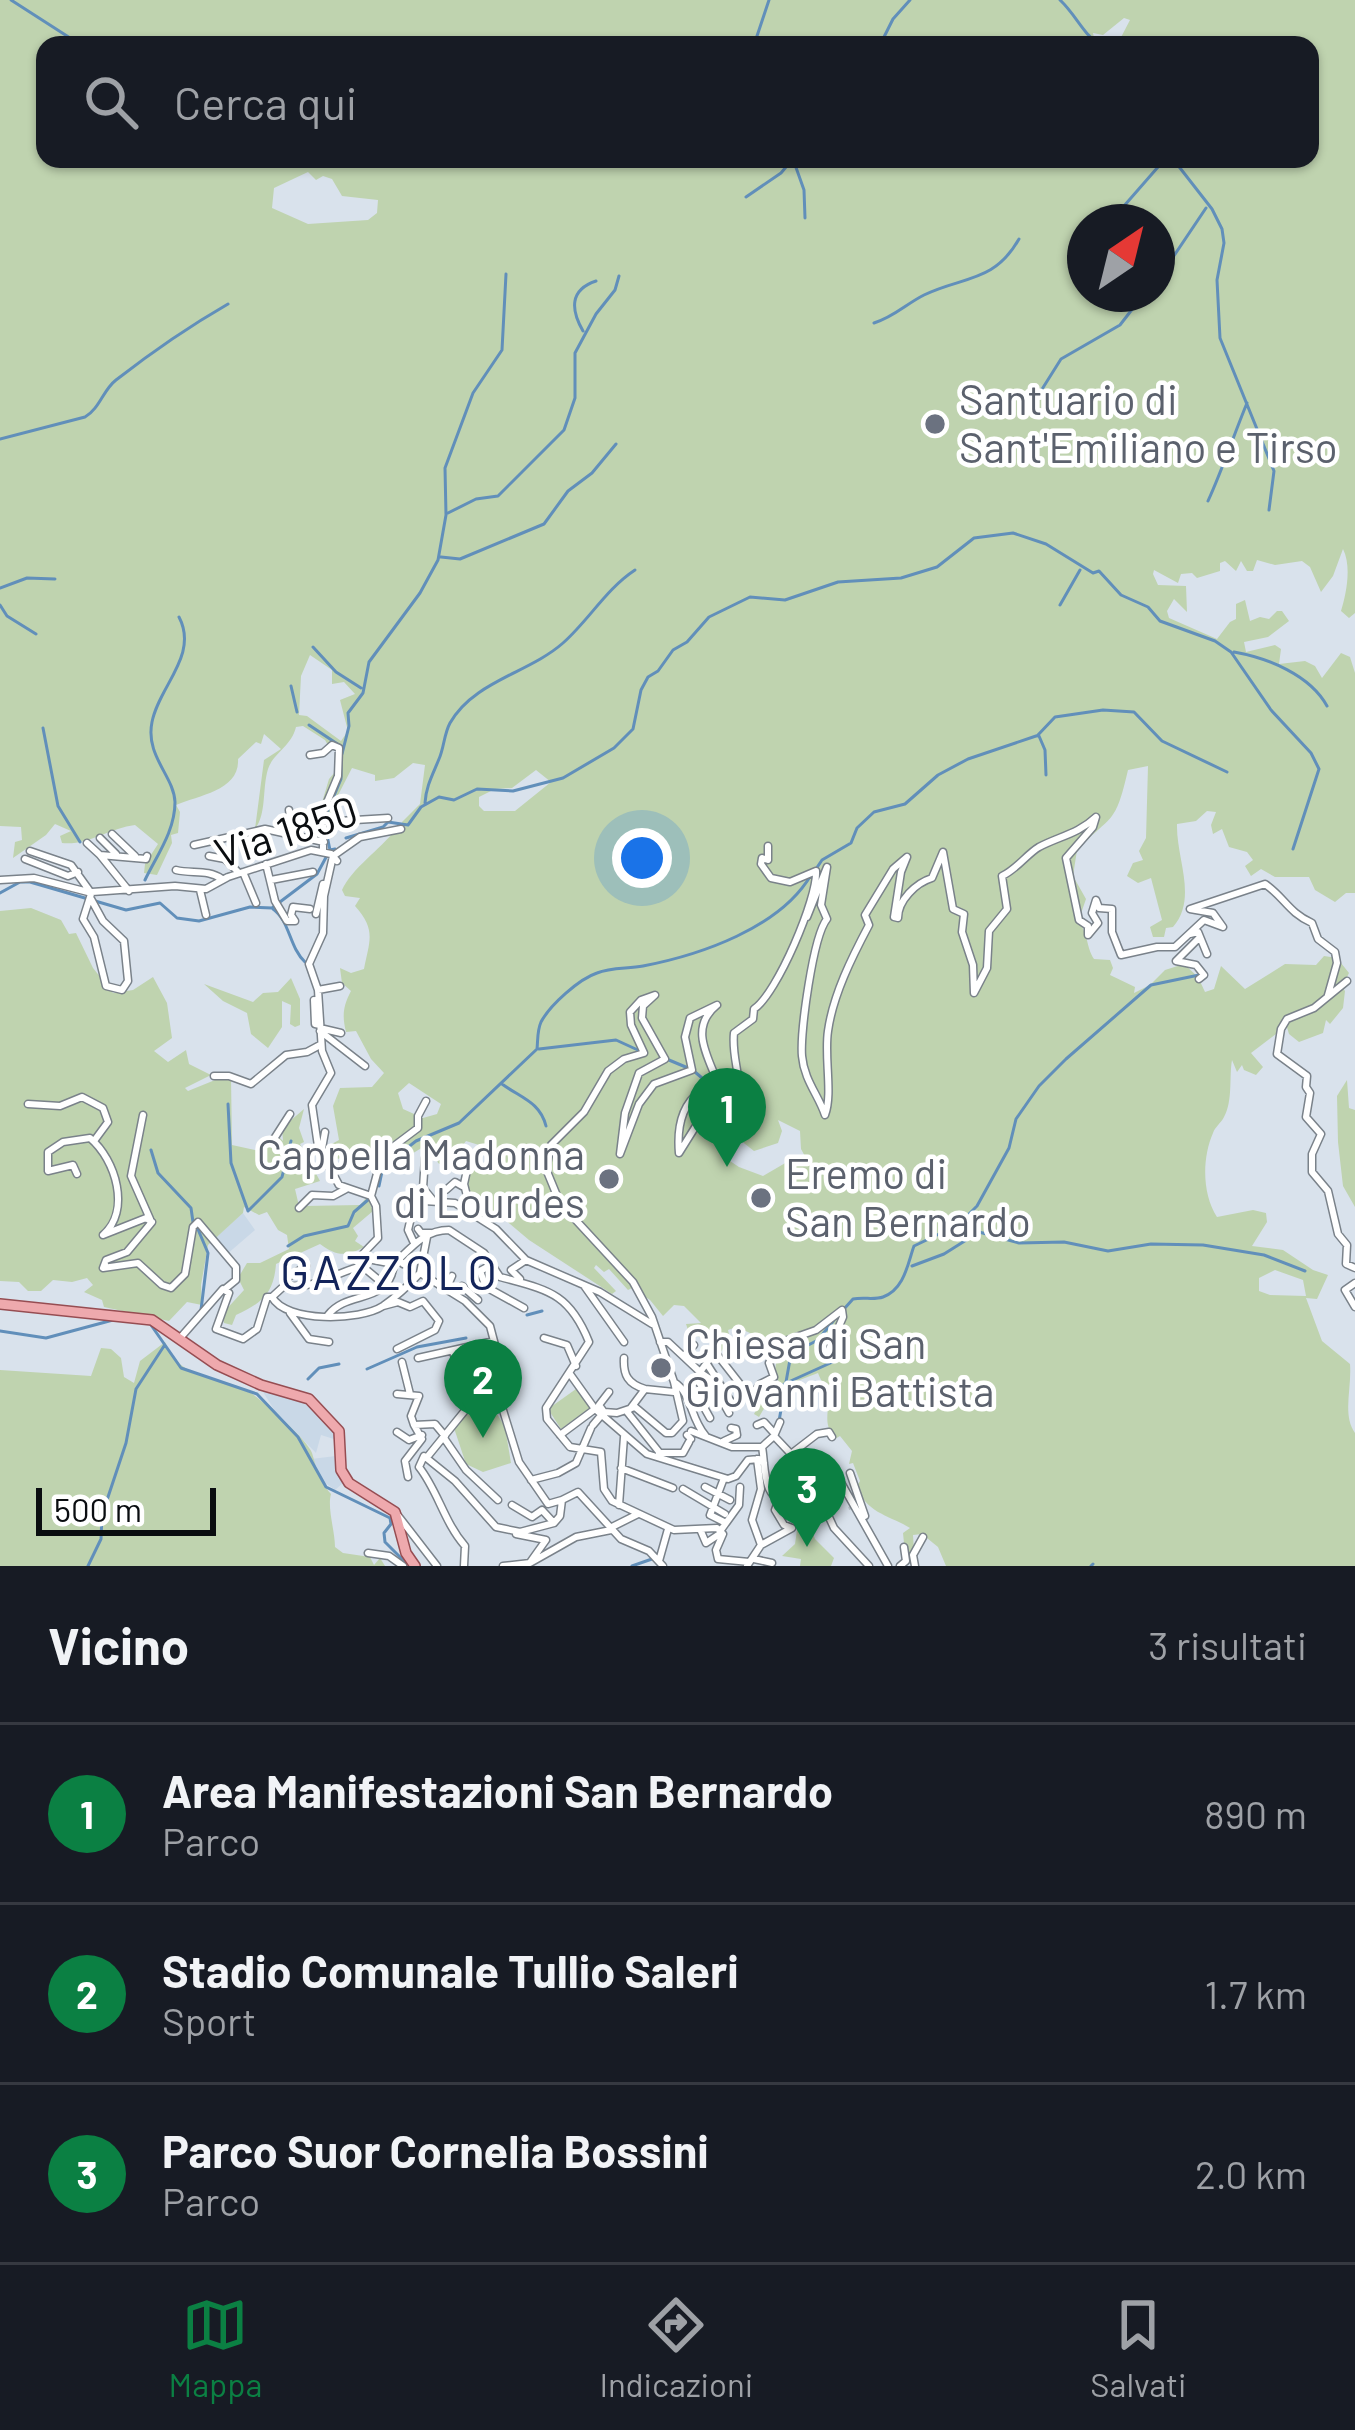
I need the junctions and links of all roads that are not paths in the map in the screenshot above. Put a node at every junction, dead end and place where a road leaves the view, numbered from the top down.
1 (310, 754) dead end
2 (290, 809) dead end
3 (341, 812) dead end
4 (388, 818) dead end
5 (325, 823) junction
6 (340, 824) junction
7 (401, 829) dead end
8 (112, 834) dead end
9 (293, 835) junction
10 (100, 838) dead end
11 (87, 843) dead end
12 (194, 845) dead end
13 (768, 846) dead end
14 (30, 850) dead end
15 (329, 853) junction
16 (100, 855) junction
17 (147, 856) dead end
18 (209, 856) dead end
19 (119, 857) junction
20 (25, 859) dead end
21 (137, 859) junction
22 (266, 864) junction
23 (176, 870) dead end
24 (330, 871) junction
25 (78, 872) junction
26 (241, 872) junction
27 (313, 872) dead end
28 (222, 879) junction
29 (0, 880) edge
30 (271, 880) junction
31 (200, 890) junction
32 (129, 891) junction
33 (90, 894) junction
34 (256, 903) dead end
35 (206, 915) dead end
36 (807, 917) junction
37 (1186, 936) junction
38 (1200, 937) junction
39 (1208, 954) dead end
40 (1198, 979) dead end
41 (1347, 981) dead end
42 (340, 986) dead end
43 (318, 990) junction
44 (1328, 994) junction
45 (314, 1000) dead end
46 (320, 1028) junction
47 (341, 1033) dead end
48 (320, 1045) junction
49 (365, 1066) dead end
50 (214, 1076) dead end
51 (426, 1101) dead end
52 (28, 1104) dead end
53 (290, 1114) dead end
54 (143, 1115) dead end
55 (325, 1132) dead end
56 (94, 1142) junction
57 (272, 1142) dead end
58 (321, 1154) junction
59 (425, 1158) dead end
60 (470, 1161) dead end
61 (422, 1171) junction
62 (77, 1174) dead end
63 (431, 1177) dead end
64 (346, 1189) junction
65 (465, 1189) junction
66 (446, 1190) dead end
67 (371, 1196) junction
68 (434, 1201) junction
69 (299, 1208) dead end
70 (471, 1212) junction
71 (150, 1219) junction
72 (418, 1229) dead end
73 (423, 1240) junction
74 (373, 1260) dead end
75 (526, 1260) junction
76 (396, 1265) junction
77 (491, 1265) junction
78 (306, 1266) dead end
79 (358, 1267) junction
80 (1355, 1268) edge
81 (415, 1271) junction
82 (452, 1276) dead end
83 (522, 1282) junction
84 (1355, 1282) edge
85 (583, 1284) junction
86 (284, 1286) junction
87 (386, 1286) junction
88 (225, 1289) junction
89 (456, 1293) junction
90 (272, 1297) junction
91 (478, 1300) dead end
92 (386, 1303) junction
93 (0, 1304) edge
94 (1355, 1306) edge
95 (524, 1308) dead end
96 (290, 1313) junction
97 (332, 1313) junction
98 (654, 1326) junction
99 (178, 1335) junction
100 (544, 1338) dead end
101 (494, 1341) junction
102 (329, 1342) dead end
103 (624, 1342) dead end
104 (659, 1342) junction
105 (694, 1345) dead end
106 (474, 1347) junction
107 (397, 1349) dead end
108 (453, 1351) junction
109 (827, 1354) dead end
110 (682, 1356) junction
111 (418, 1358) dead end
112 (624, 1358) dead end
113 (402, 1362) dead end
114 (707, 1364) junction
115 (576, 1366) junction
116 (701, 1372) junction
117 (570, 1374) junction
118 (678, 1384) junction
119 (304, 1387) dead end
120 (482, 1388) dead end
121 (645, 1389) junction
122 (609, 1392) dead end
123 (674, 1392) junction
124 (397, 1394) dead end
125 (410, 1394) junction
126 (692, 1398) junction
127 (309, 1399) junction
128 (730, 1400) dead end
129 (502, 1401) junction
130 (466, 1408) junction
131 (600, 1411) junction
132 (629, 1411) junction
133 (729, 1413) dead end
134 (710, 1418) dead end
135 (780, 1421) dead end
136 (414, 1425) junction
137 (757, 1425) dead end
138 (397, 1432) dead end
139 (737, 1432) dead end
140 (422, 1435) junction
141 (560, 1435) junction
142 (625, 1435) junction
143 (691, 1435) junction
144 (707, 1436) junction
145 (775, 1436) junction
146 (444, 1437) junction
147 (832, 1437) dead end
148 (720, 1441) junction
149 (581, 1448) junction
150 (791, 1454) junction
151 (658, 1455) junction
152 (428, 1456) junction
153 (529, 1459) dead end
154 (761, 1459) junction
155 (524, 1468) junction
156 (621, 1468) junction
157 (466, 1470) junction
158 (850, 1473) dead end
159 (408, 1478) dead end
160 (724, 1478) junction
161 (531, 1480) junction
162 (455, 1481) junction
163 (740, 1486) dead end
164 (704, 1487) dead end
165 (718, 1494) junction
166 (779, 1498) junction
167 (498, 1500) dead end
168 (562, 1500) junction
169 (730, 1500) dead end
170 (619, 1504) junction
171 (512, 1505) dead end
172 (837, 1506) dead end
173 (827, 1511) junction
174 (395, 1512) junction
175 (709, 1512) junction
176 (633, 1514) junction
177 (554, 1523) junction
178 (722, 1525) junction
179 (867, 1526) junction
180 (669, 1528) junction
181 (611, 1529) junction
182 (700, 1529) junction
183 (514, 1531) junction
184 (923, 1537) dead end
185 (761, 1545) junction
186 (904, 1547) dead end
187 (368, 1553) dead end
188 (380, 1556) junction
189 (718, 1559) junction
190 (751, 1561) edge
191 (661, 1563) edge
192 (412, 1564) edge
193 (527, 1564) edge
194 (772, 1564) edge
195 (381, 1566) edge
196 (437, 1566) edge
197 (464, 1566) edge
198 (502, 1566) edge
199 (708, 1566) edge
200 (869, 1566) edge
201 (888, 1566) edge
202 (900, 1566) edge
203 (916, 1566) edge

1 - 5 street
2 - 9 street
3 - 6 street
4 - 6 street
5 - 6 street
5 - 15 street
7 - 15 street, Via 1850
8 - 21 street
9 - 12 street
9 - 15 street
10 - 19 street
11 - 16 street
13 - 36 street
14 - 25 street
15 - 22 street, Via 1850
15 - 24 street
16 - 19 street
16 - 32 street
17 - 21 street
18 - 26 street
19 - 21 street
20 - 25 street
22 - 26 street, Via 1850
22 - 30 street
23 - 28 street
24 - 30 street
24 - 43 street
25 - 33 street
26 - 28 street, Via 1850
26 - 34 street
27 - 30 street
28 - 31 street, Via 1850
29 - 33 street, Via 1850
31 - 32 street, Via 1850
31 - 35 street, Via 1850
32 - 33 street, Via 1850
33 - 33 street
36 - 37 street
36 - 98 street
37 - 38 street
37 - 44 street
38 - 39 street
38 - 40 street
41 - 44 street
42 - 43 street
43 - 46 street
44 - 80 street
45 - 46 street
46 - 47 street
46 - 48 street
46 - 49 street
48 - 50 street
48 - 58 street
51 - 67 street
52 - 56 street
53 - 57 street
54 - 71 street
55 - 58 street
56 - 62 street
56 - 71 street
58 - 64 street
59 - 61 street
60 - 65 street
61 - 63 street
61 - 68 street
64 - 67 street
64 - 69 street
65 - 66 street
65 - 70 street
67 - 79 street
68 - 70 street
68 - 73 street
70 - 75 street
71 - 88 street
72 - 73 street
73 - 76 street
73 - 77 street
73 - 81 street
74 - 76 street
75 - 83 street
75 - 85 street
76 - 81 street
76 - 81 street
76 - 87 street
77 - 83 street
77 - 95 street
78 - 86 street
79 - 86 street
79 - 87 street
81 - 89 street
81 - 92 street
82 - 89 street
83 - 115 street
84 - 94 street
85 - 98 street
85 - 103 street
86 - 90 street
87 - 92 street
87 - 97 street
88 - 90 street
88 - 99 street
89 - 91 street
89 - 101 street
90 - 96 street
92 - 97 street
92 - 107 street
93 - 99 main road
96 - 97 street
96 - 102 street
98 - 104 street
99 - 127 main road
100 - 115 street
101 - 106 street
101 - 129 street
104 - 110 street
104 - 118 street
105 - 110 street
106 - 108 street
106 - 120 street
108 - 111 street
108 - 130 street
109 - 114 street
110 - 116 street
112 - 121 street
113 - 125 street
114 - 116 street
114 - 128 street
115 - 117 street
116 - 126 street
116 - 133 street
117 - 131 street
117 - 141 street
118 - 123 street
118 - 126 street
119 - 127 street
121 - 123 street
121 - 132 street
122 - 131 street
123 - 132 street
124 - 125 street
125 - 136 street
126 - 134 street
126 - 143 street
127 - 174 main road
129 - 130 street
129 - 155 street
130 - 146 street
131 - 132 street
131 - 141 street
131 - 142 street
131 - 149 street
132 - 151 street
135 - 145 street
136 - 140 street
136 - 146 street
137 - 145 street
138 - 140 street
139 - 148 street
140 - 159 street
141 - 149 street
142 - 151 street
142 - 156 street
143 - 144 street
143 - 144 street
143 - 151 street
144 - 148 street
145 - 150 street
145 - 154 street
146 - 152 street
146 - 157 street
147 - 150 street
148 - 154 street
149 - 161 street
149 - 170 street
150 - 179 street
151 - 160 street
152 - 162 street
152 - 197 street
153 - 155 street
154 - 160 street
154 - 166 street
154 - 185 street
155 - 161 street
156 - 170 street
156 - 175 street
157 - 162 street
157 - 167 street
158 - 179 street
160 - 165 street
161 - 168 street
162 - 183 street
163 - 178 street
164 - 165 street
165 - 169 street
165 - 175 street
166 - 173 street
166 - 185 street
168 - 177 street
168 - 181 street
170 - 176 street
171 - 177 street
172 - 173 street
173 - 200 street
174 - 192 main road
174 - 196 street
175 - 178 street
176 - 180 street
176 - 181 street
177 - 183 street
178 - 182 street
178 - 182 street
178 - 189 street
179 - 201 street
180 - 182 street
180 - 191 street
181 - 191 street
181 - 193 street
183 - 193 street
184 - 203 street
185 - 190 street
186 - 202 street
187 - 188 street
188 - 192 street
188 - 195 street
189 - 190 street
189 - 199 street
190 - 194 street
193 - 198 street

